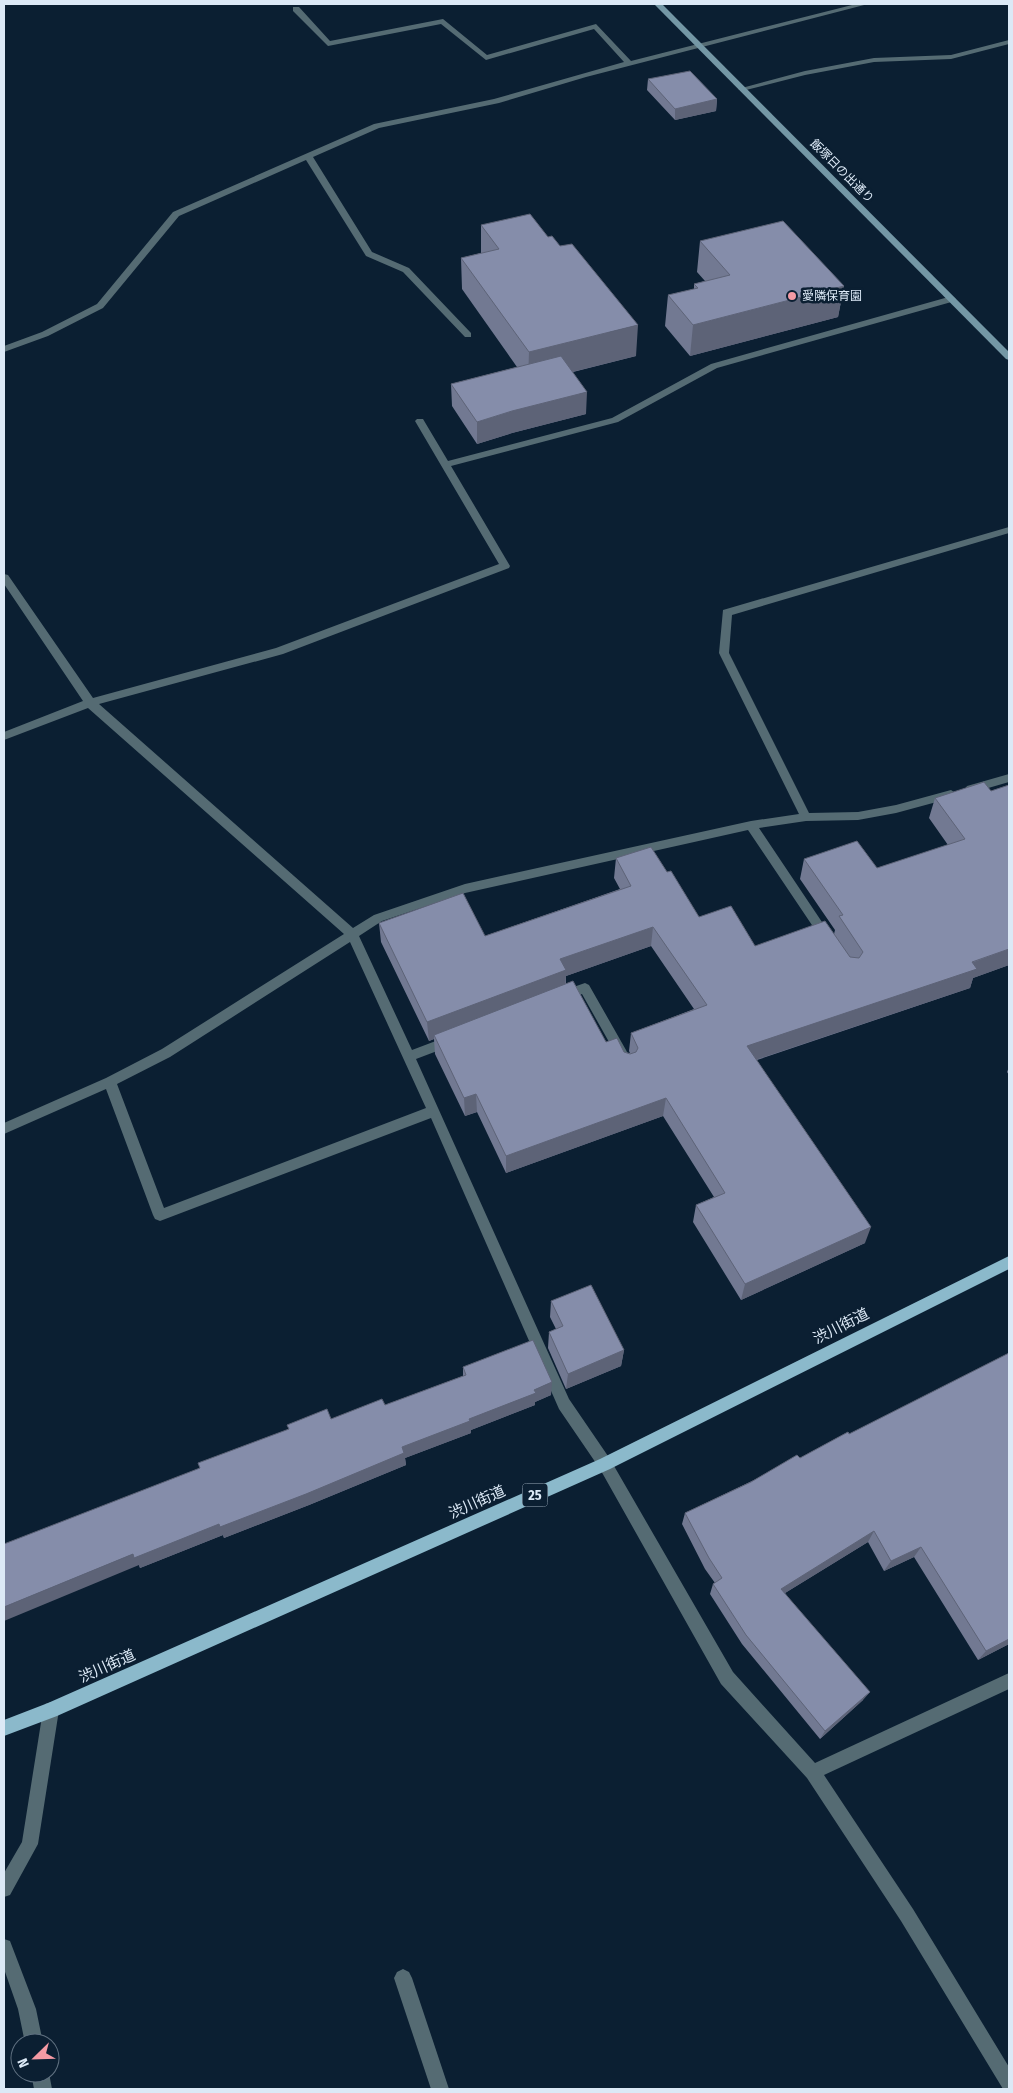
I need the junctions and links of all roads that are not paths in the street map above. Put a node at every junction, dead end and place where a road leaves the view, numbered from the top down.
1 (658, 4) edge
2 (864, 4) edge
3 (296, 9) dead end
4 (1009, 42) edge
5 (699, 47) junction
6 (630, 64) junction
7 (742, 89) junction
8 (308, 156) junction
9 (952, 299) junction
10 (468, 336) dead end
11 (4, 349) edge
12 (1009, 357) edge
13 (420, 420) dead end
14 (447, 464) junction
15 (1009, 530) edge
16 (4, 577) edge
17 (90, 704) junction
18 (4, 736) edge
19 (1009, 778) edge
20 (806, 817) junction
21 (751, 826) junction
22 (353, 935) junction
23 (833, 948) edge
24 (548, 1002) edge
25 (464, 1034) edge
26 (409, 1056) junction
27 (628, 1065) edge
28 (110, 1082) junction
29 (434, 1111) junction
30 (4, 1130) edge
31 (1009, 1262) edge
32 (605, 1464) junction
33 (1009, 1681) edge
34 (51, 1710) junction
35 (4, 1728) edge
36 (813, 1772) junction
37 (4, 1889) edge
38 (4, 1947) edge
39 (403, 1978) dead end
40 (32, 2033) edge
41 (1009, 2083) edge
42 (440, 2089) edge

1 - 5 street, 飯塚日の出通り
2 - 5 street
3 - 6 street
4 - 7 street
5 - 6 street
5 - 7 street, 飯塚日の出通り
6 - 8 street
7 - 9 street, 飯塚日の出通り
8 - 10 street
8 - 11 street
9 - 12 street, 飯塚日の出通り
9 - 14 street
13 - 14 street
14 - 17 street
15 - 20 street
16 - 17 street
17 - 18 street
17 - 22 street
19 - 20 street
20 - 21 street
21 - 22 street
21 - 23 street
22 - 26 street
22 - 28 street
24 - 27 street
25 - 26 street
26 - 29 street
28 - 29 street
28 - 30 street
29 - 32 street
31 - 32 main road, 渋川街道 / 25
32 - 34 main road, 渋川街道 / 25
32 - 36 street
33 - 36 street
34 - 35 main road, 渋川街道 / 25
34 - 37 street
36 - 41 street
38 - 40 street
39 - 42 street

